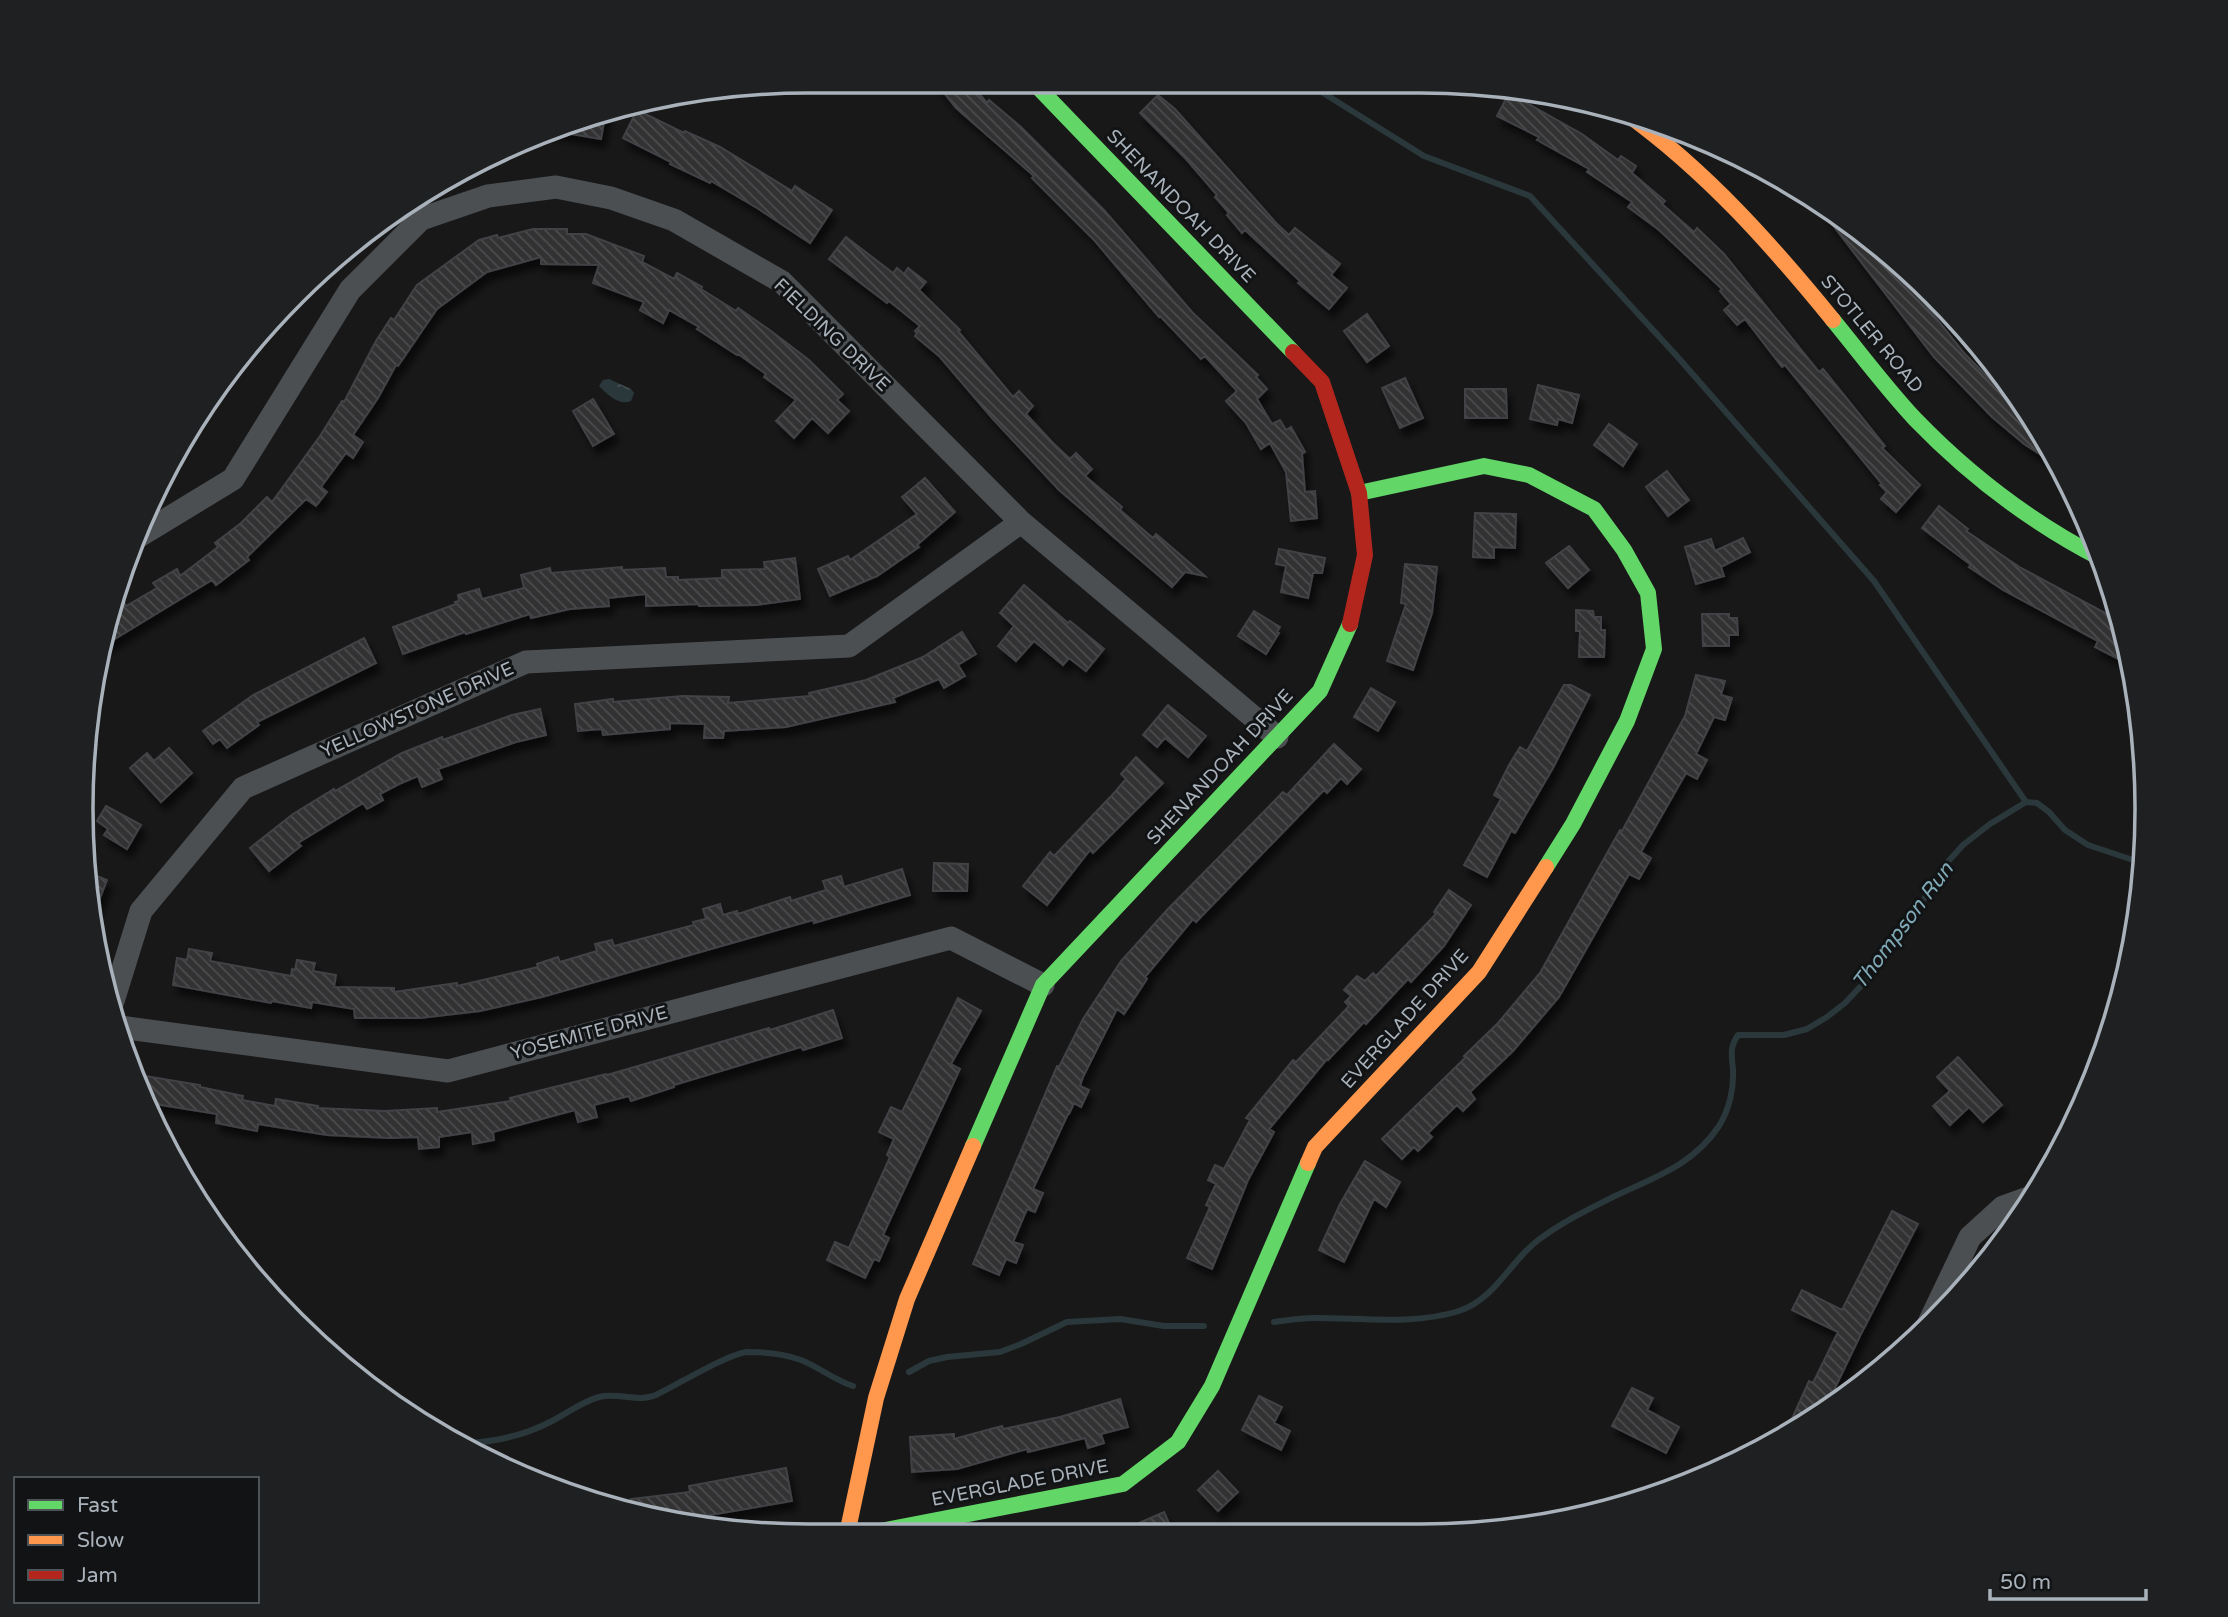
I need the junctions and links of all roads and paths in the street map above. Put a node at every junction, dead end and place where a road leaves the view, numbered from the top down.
1 (1044, 93) edge
2 (1648, 130) edge
3 (417, 209) edge
4 (410, 214) edge
5 (1359, 493) junction
6 (1021, 522) junction
7 (149, 530) edge
8 (2087, 552) edge
9 (1277, 737) junction
10 (1043, 985) junction
11 (116, 991) edge
12 (128, 1028) edge
13 (2018, 1202) edge
14 (1940, 1300) edge
15 (849, 1524) edge
16 (917, 1524) edge

1 - 5 street, SHENANDOAH DRIVE
2 - 8 street, STOTLER ROAD
3 - 6 street, FIELDING DRIVE
4 - 7 street, FIELDING DRIVE
5 - 9 street, SHENANDOAH DRIVE
5 - 16 street, EVERGLADE DRIVE
6 - 9 street, FIELDING DRIVE
6 - 11 street, YELLOWSTONE DRIVE
9 - 10 street, SHENANDOAH DRIVE
10 - 12 street, YOSEMITE DRIVE
10 - 15 street, SHENANDOAH DRIVE
13 - 14 street

